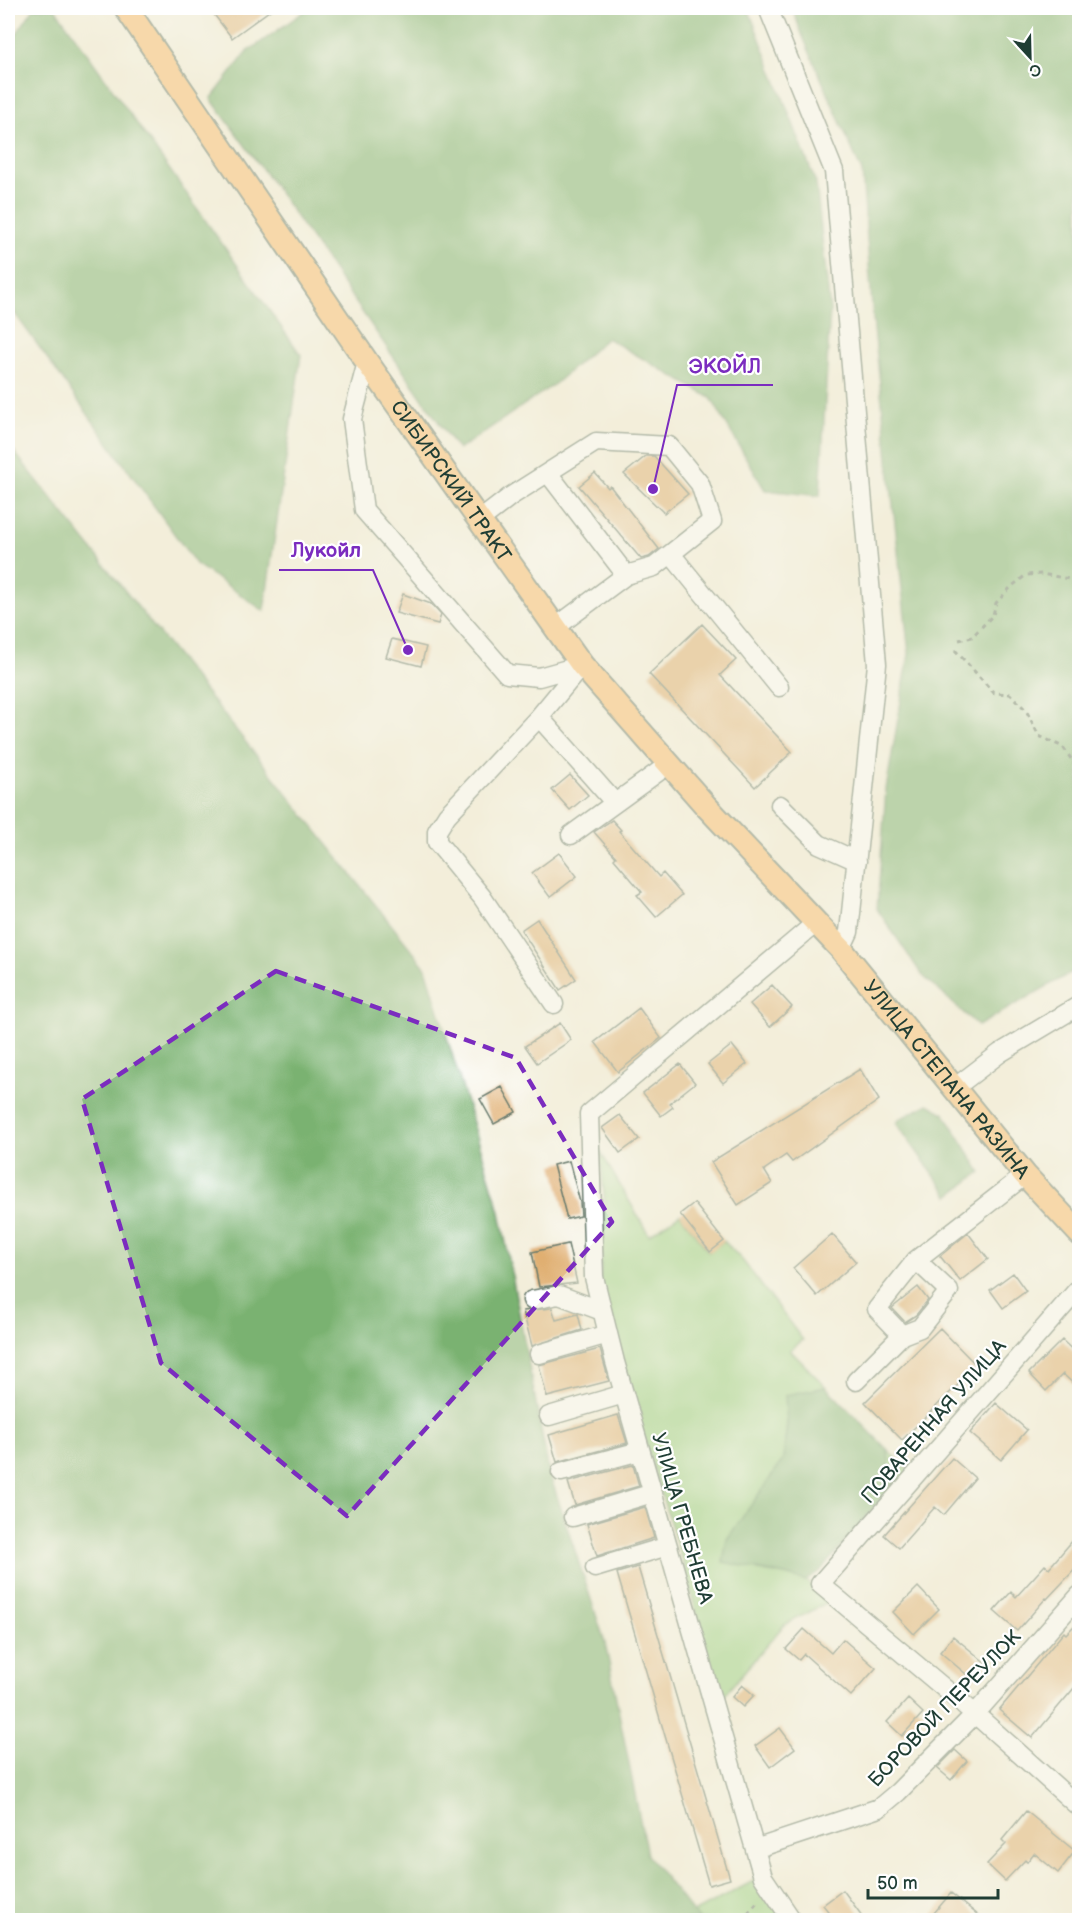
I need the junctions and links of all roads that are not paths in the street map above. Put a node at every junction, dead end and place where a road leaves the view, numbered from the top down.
1 (126, 8) edge
2 (768, 8) edge
3 (367, 362) junction
4 (548, 473) junction
5 (480, 520) junction
6 (670, 554) junction
7 (626, 575) junction
8 (555, 627) junction
9 (582, 665) junction
10 (779, 687) dead end
11 (539, 717) junction
12 (669, 764) junction
13 (615, 804) junction
14 (780, 805) dead end
15 (571, 835) dead end
16 (857, 861) junction
17 (817, 922) junction
18 (842, 949) junction
19 (554, 1004) dead end
20 (1080, 1005) edge
21 (953, 1089) junction
22 (1025, 1175) junction
23 (1080, 1234) edge
24 (916, 1260) junction
25 (1080, 1287) edge
26 (532, 1300) dead end
27 (602, 1311) junction
28 (608, 1334) junction
29 (902, 1335) junction
30 (539, 1354) dead end
31 (856, 1381) dead end
32 (624, 1394) junction
33 (549, 1416) dead end
34 (640, 1450) junction
35 (561, 1472) dead end
36 (653, 1493) junction
37 (573, 1517) dead end
38 (668, 1546) junction
39 (595, 1568) dead end
40 (1080, 1595) edge
41 (975, 1714) junction
42 (1080, 1808) edge
43 (755, 1848) junction
44 (792, 1920) edge

1 - 3 main road, СИБИРСКИЙ ТРАКТ
2 - 16 street
3 - 5 main road, СИБИРСКИЙ ТРАКТ
3 - 9 street
4 - 5 street
4 - 6 street
4 - 7 street
5 - 8 main road, СИБИРСКИЙ ТРАКТ
6 - 7 street
6 - 10 street
7 - 8 street
8 - 9 main road, СИБИРСКИЙ ТРАКТ
9 - 11 street
9 - 12 main road, СИБИРСКИЙ ТРАКТ
11 - 13 street
11 - 19 street
12 - 13 street
12 - 17 main road, СИБИРСКИЙ ТРАКТ
13 - 15 street
14 - 16 street
16 - 18 street
17 - 18 main road, УЛИЦА СТЕПАНА РАЗИНА
17 - 27 street, УЛИЦА ГРЕБНЕВА
18 - 21 main road, УЛИЦА СТЕПАНА РАЗИНА
20 - 21 street
21 - 22 main road, УЛИЦА СТЕПАНА РАЗИНА
22 - 23 main road, УЛИЦА СТЕПАНА РАЗИНА
22 - 24 street
24 - 29 street
24 - 29 street
25 - 41 street, ПОВАРЕННАЯ УЛИЦА
26 - 27 street
27 - 28 street, УЛИЦА ГРЕБНЕВА
28 - 30 street
28 - 32 street, УЛИЦА ГРЕБНЕВА
29 - 31 street
32 - 33 street
32 - 34 street, УЛИЦА ГРЕБНЕВА
34 - 35 street
34 - 36 street, УЛИЦА ГРЕБНЕВА
36 - 37 street
36 - 38 street, УЛИЦА ГРЕБНЕВА
38 - 39 street
38 - 43 street, УЛИЦА ГРЕБНЕВА
40 - 41 street, БОРОВОЙ ПЕРЕУЛОК
41 - 42 street
41 - 43 street, БОРОВОЙ ПЕРЕУЛОК
43 - 44 street, УЛИЦА ГРЕБНЕВА

